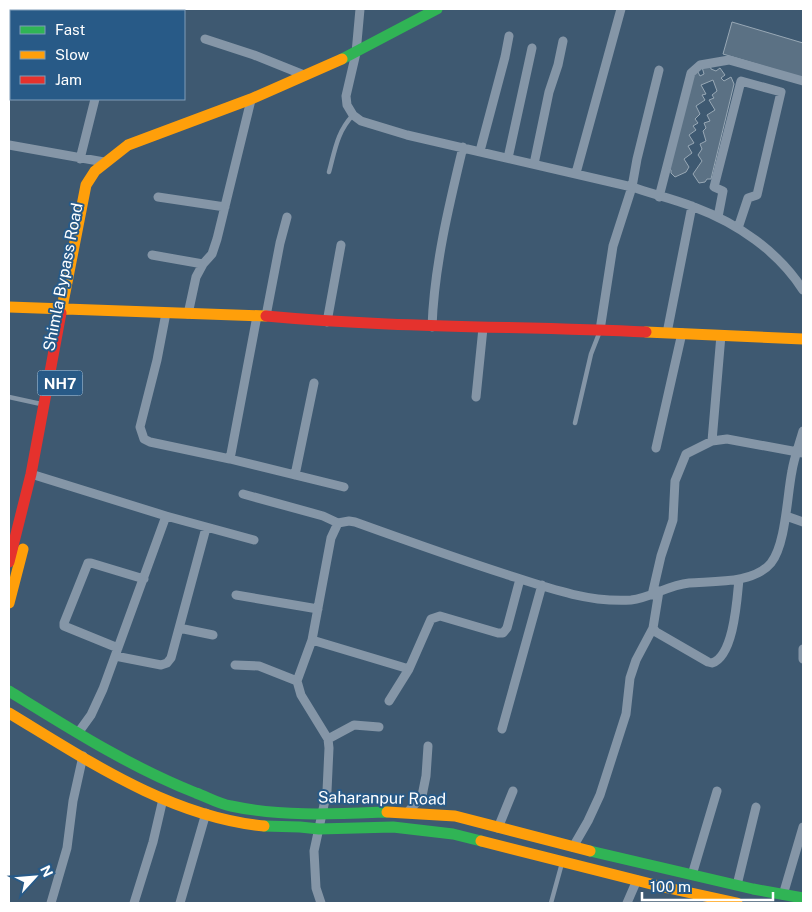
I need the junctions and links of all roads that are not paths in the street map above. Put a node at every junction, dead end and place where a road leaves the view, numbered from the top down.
1 (360, 9) edge
2 (437, 9) edge
3 (621, 9) edge
4 (508, 36) dead end
5 (205, 39) dead end
6 (562, 40) dead end
7 (532, 48) dead end
8 (356, 53) junction
9 (659, 70) dead end
10 (304, 75) junction
11 (803, 81) edge
12 (251, 99) junction
13 (95, 100) edge
14 (353, 115) junction
15 (9, 145) edge
16 (463, 147) junction
17 (480, 151) junction
18 (80, 158) junction
19 (508, 158) junction
20 (104, 162) junction
21 (534, 164) junction
22 (329, 172) dead end
23 (576, 173) junction
24 (632, 186) junction
25 (97, 191) dead end
26 (158, 197) dead end
27 (659, 197) junction
28 (692, 206) junction
29 (225, 207) junction
30 (93, 209) dead end
31 (287, 217) dead end
32 (718, 217) junction
33 (738, 228) junction
34 (341, 245) dead end
35 (152, 255) dead end
36 (203, 264) junction
37 (803, 290) edge
38 (9, 307) edge
39 (67, 309) junction
40 (166, 313) junction
41 (188, 314) junction
42 (262, 316) junction
43 (327, 322) junction
44 (432, 327) junction
45 (483, 328) junction
46 (600, 330) junction
47 (667, 333) junction
48 (682, 333) junction
49 (721, 335) junction
50 (803, 339) edge
51 (61, 377) dead end
52 (314, 383) dead end
53 (476, 397) dead end
54 (9, 398) edge
55 (45, 405) junction
56 (575, 423) dead end
57 (52, 424) dead end
58 (803, 431) edge
59 (712, 441) junction
60 (656, 448) dead end
61 (800, 452) edge
62 (230, 459) junction
63 (295, 475) junction
64 (37, 476) junction
65 (344, 487) dead end
66 (243, 494) dead end
67 (166, 516) junction
68 (786, 516) junction
69 (803, 522) edge
70 (338, 523) junction
71 (206, 528) junction
72 (254, 540) dead end
73 (9, 562) edge
74 (144, 579) junction
75 (520, 579) junction
76 (739, 579) junction
77 (542, 585) junction
78 (656, 593) junction
79 (236, 595) dead end
80 (9, 603) edge
81 (318, 609) junction
82 (179, 628) junction
83 (653, 628) junction
84 (213, 635) dead end
85 (312, 640) junction
86 (803, 650) edge
87 (116, 652) junction
88 (803, 659) edge
89 (235, 665) dead end
90 (409, 669) junction
91 (297, 681) junction
92 (9, 691) edge
93 (389, 701) dead end
94 (9, 713) edge
95 (379, 727) dead end
96 (502, 729) dead end
97 (78, 733) junction
98 (328, 738) junction
99 (428, 746) dead end
100 (83, 756) junction
101 (512, 791) dead end
102 (717, 791) dead end
103 (163, 798) junction
104 (756, 807) dead end
105 (206, 813) junction
106 (408, 813) junction
107 (322, 814) junction
108 (803, 827) edge
109 (498, 828) junction
110 (319, 829) junction
111 (573, 847) junction
112 (562, 862) junction
113 (692, 875) junction
114 (637, 880) junction
115 (737, 886) junction
116 (783, 895) junction
117 (803, 898) edge
118 (708, 900) edge
119 (51, 903) edge
120 (134, 903) edge
121 (180, 903) edge
122 (321, 903) edge
123 (551, 903) edge
124 (628, 903) edge
125 (737, 903) edge

1 - 8 street
2 - 8 main road, Shimla Bypass Road / NH7
3 - 23 street
4 - 17 street
5 - 10 street
6 - 21 street
7 - 19 street
8 - 10 main road, Shimla Bypass Road / NH7
8 - 14 street
9 - 24 street
10 - 12 main road, Shimla Bypass Road / NH7
11 - 27 street
12 - 20 main road, Shimla Bypass Road / NH7
12 - 29 street
13 - 18 street
14 - 16 street
14 - 22 lane
15 - 18 street
16 - 17 street
16 - 44 street
17 - 19 street
18 - 20 street
19 - 21 street
20 - 25 main road, Shimla Bypass Road
20 - 39 main road, Shimla Bypass Road / NH7
21 - 23 street
23 - 24 street
24 - 27 street
24 - 46 street
26 - 29 street
27 - 28 street
28 - 32 street
28 - 47 street
29 - 36 street
30 - 39 main road, Shimla Bypass Road / NH7
31 - 42 street
32 - 33 street
32 - 33 street
33 - 37 street
34 - 43 street
35 - 36 street
36 - 41 street
38 - 39 main road
39 - 40 main road
39 - 51 main road, Shimla Bypass Road / NH7
39 - 55 main road, Shimla Bypass Road / NH7
40 - 41 main road
40 - 62 street
41 - 42 main road
42 - 43 main road
42 - 62 street
43 - 44 main road
44 - 45 main road
45 - 46 main road
45 - 53 street
46 - 47 main road
46 - 56 lane
47 - 48 main road
48 - 49 main road
48 - 60 street
49 - 50 main road
49 - 59 street
52 - 63 street
54 - 55 lane
55 - 64 main road, Shimla Bypass Road / NH7
57 - 64 main road, Shimla Bypass Road / NH7
58 - 61 street
59 - 61 street
59 - 78 street
61 - 68 street
62 - 63 street
63 - 65 street
64 - 67 street
64 - 73 main road, Shimla Bypass Road / NH7
64 - 80 main road, Shimla Bypass Road / NH7
66 - 70 street
67 - 71 street
67 - 74 street
68 - 69 street
68 - 76 street
70 - 75 street
70 - 81 street
71 - 72 street
71 - 82 street
74 - 87 street
74 - 87 street
75 - 77 street
75 - 90 street
76 - 78 street
76 - 83 street
77 - 78 street
77 - 96 street
78 - 83 street
79 - 81 street
81 - 85 street
82 - 84 street
82 - 87 street
83 - 111 street
85 - 90 street
85 - 91 street
86 - 88 street
87 - 97 street
89 - 91 street
90 - 93 street
91 - 98 street
92 - 97 main road, Saharanpur Road
94 - 100 main road, Saharanpur Road
95 - 98 street
97 - 107 main road, Saharanpur Road
98 - 107 street
99 - 106 street
100 - 103 main road, Saharanpur Road
100 - 119 street
101 - 109 street
102 - 113 street
103 - 105 main road, Saharanpur Road
103 - 120 street
104 - 115 street
105 - 110 main road, Saharanpur Road
105 - 121 street
106 - 107 main road, Saharanpur Road
106 - 109 main road, Saharanpur Road
107 - 110 street
108 - 116 street
109 - 111 main road, Saharanpur Road
110 - 112 main road, Saharanpur Road
110 - 122 street
111 - 113 main road, Saharanpur Road
112 - 114 main road, Saharanpur Road
112 - 123 lane
113 - 115 main road, Saharanpur Road
114 - 118 main road, Saharanpur Road
114 - 124 street
115 - 116 main road, Saharanpur Road
116 - 117 main road, Saharanpur Road
118 - 125 main road, Saharanpur Road

